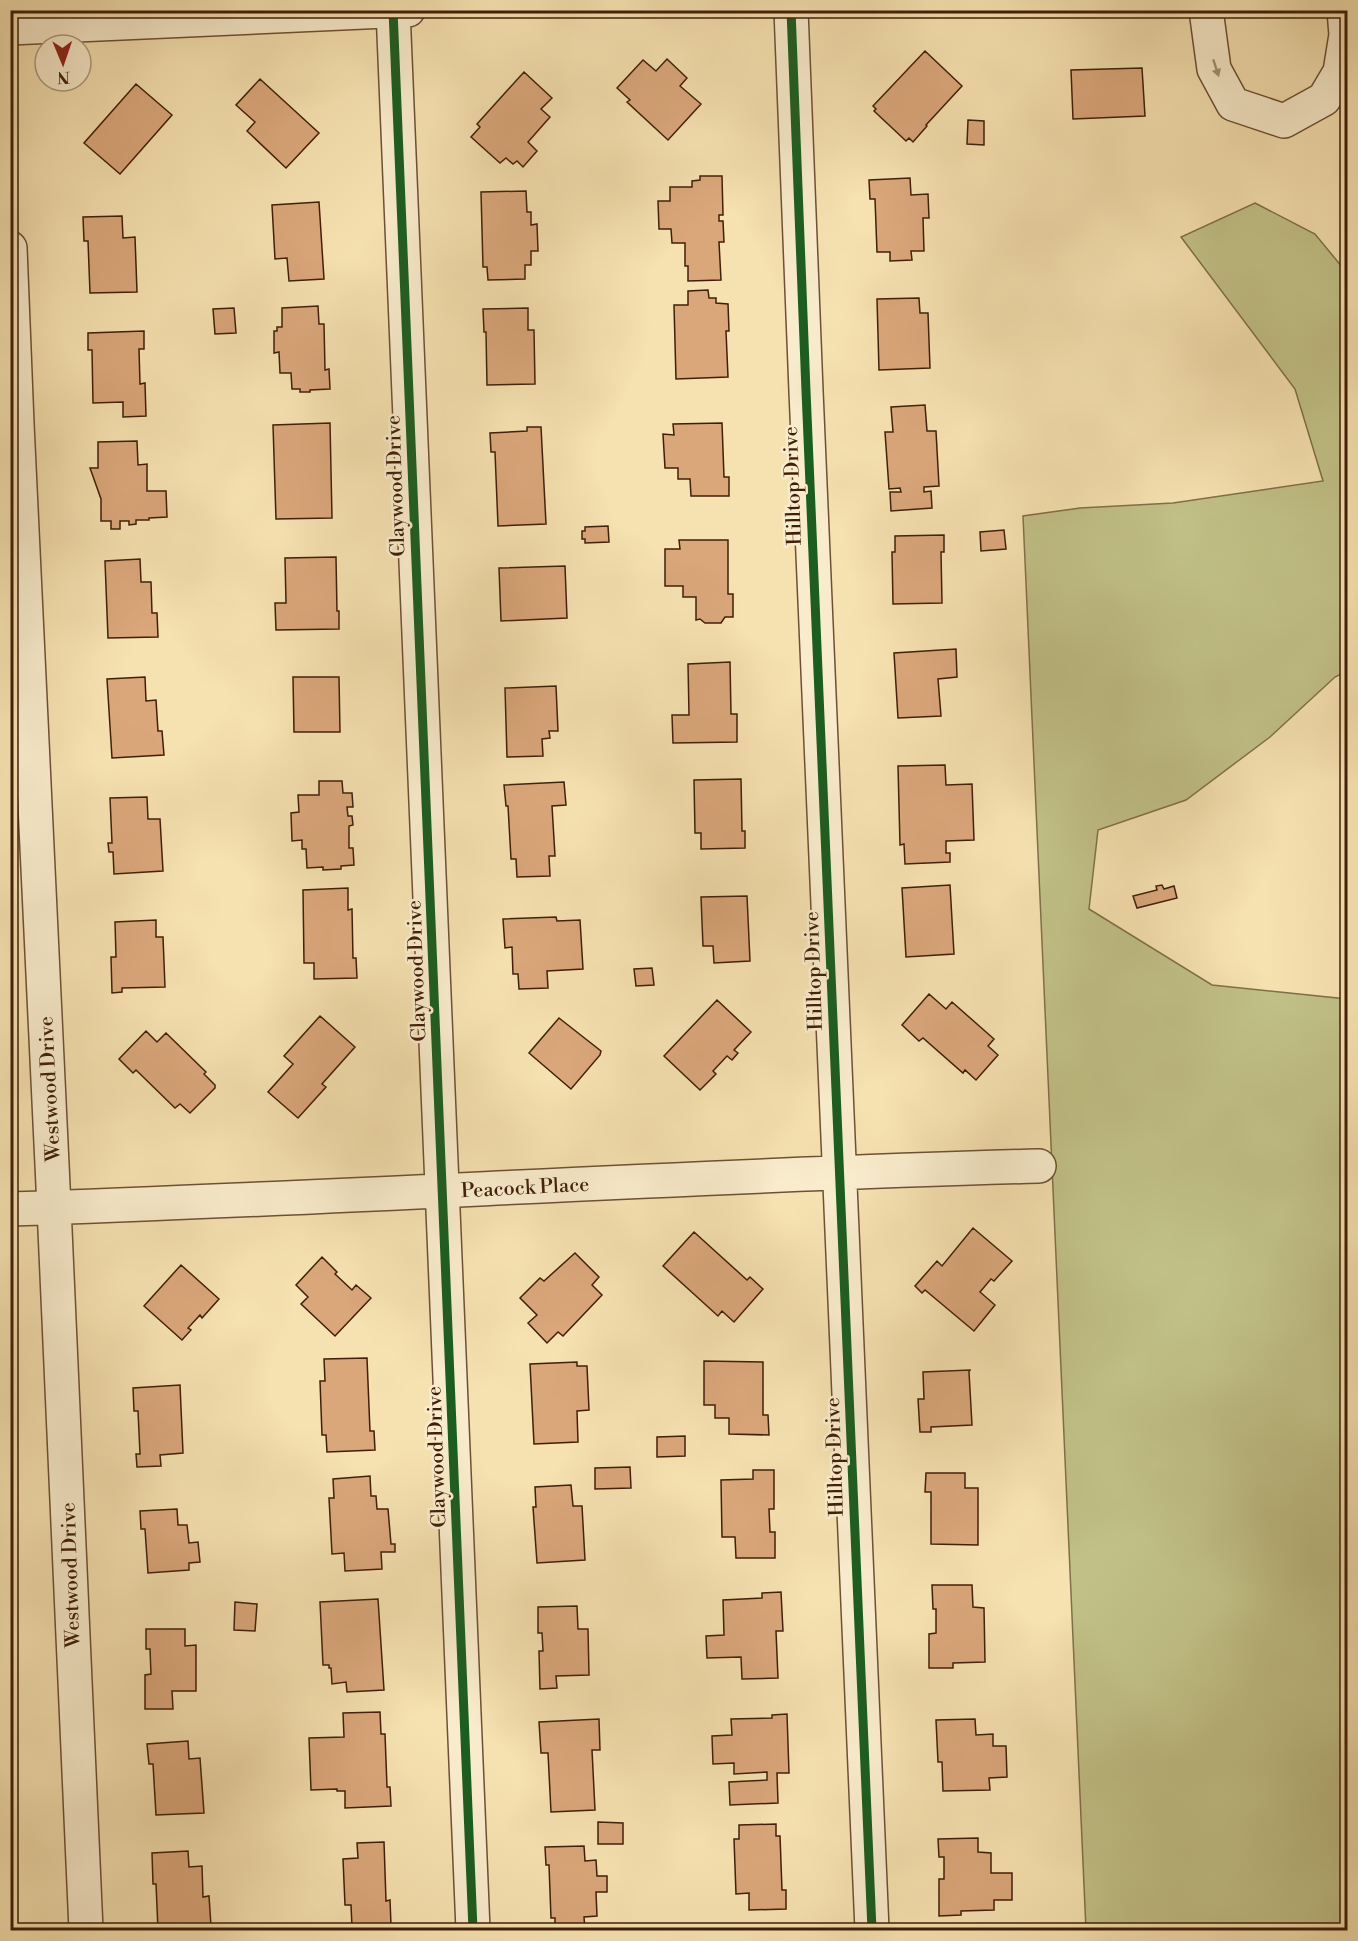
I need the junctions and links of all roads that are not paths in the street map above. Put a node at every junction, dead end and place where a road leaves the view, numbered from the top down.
1 (408, 10) edge
2 (791, 10) edge
3 (1206, 10) edge
4 (1344, 10) edge
5 (393, 11) edge
6 (10, 28) edge
7 (10, 248) edge
8 (1039, 1166) dead end
9 (840, 1171) junction
10 (443, 1191) junction
11 (54, 1207) junction
12 (10, 1209) edge
13 (86, 1930) edge
14 (473, 1930) edge
15 (872, 1930) edge

1 - 5 street
2 - 9 street, Hilltop Drive
3 -> 4 street
5 - 6 street
5 - 10 street, Claywood Drive
7 - 11 street, Westwood Drive
8 - 9 street, Peacock Place
9 - 10 street, Peacock Place
9 - 15 street, Hilltop Drive
10 - 11 street, Peacock Place
10 - 14 street, Claywood Drive
11 - 12 street, Peacock Place
11 - 13 street, Westwood Drive

